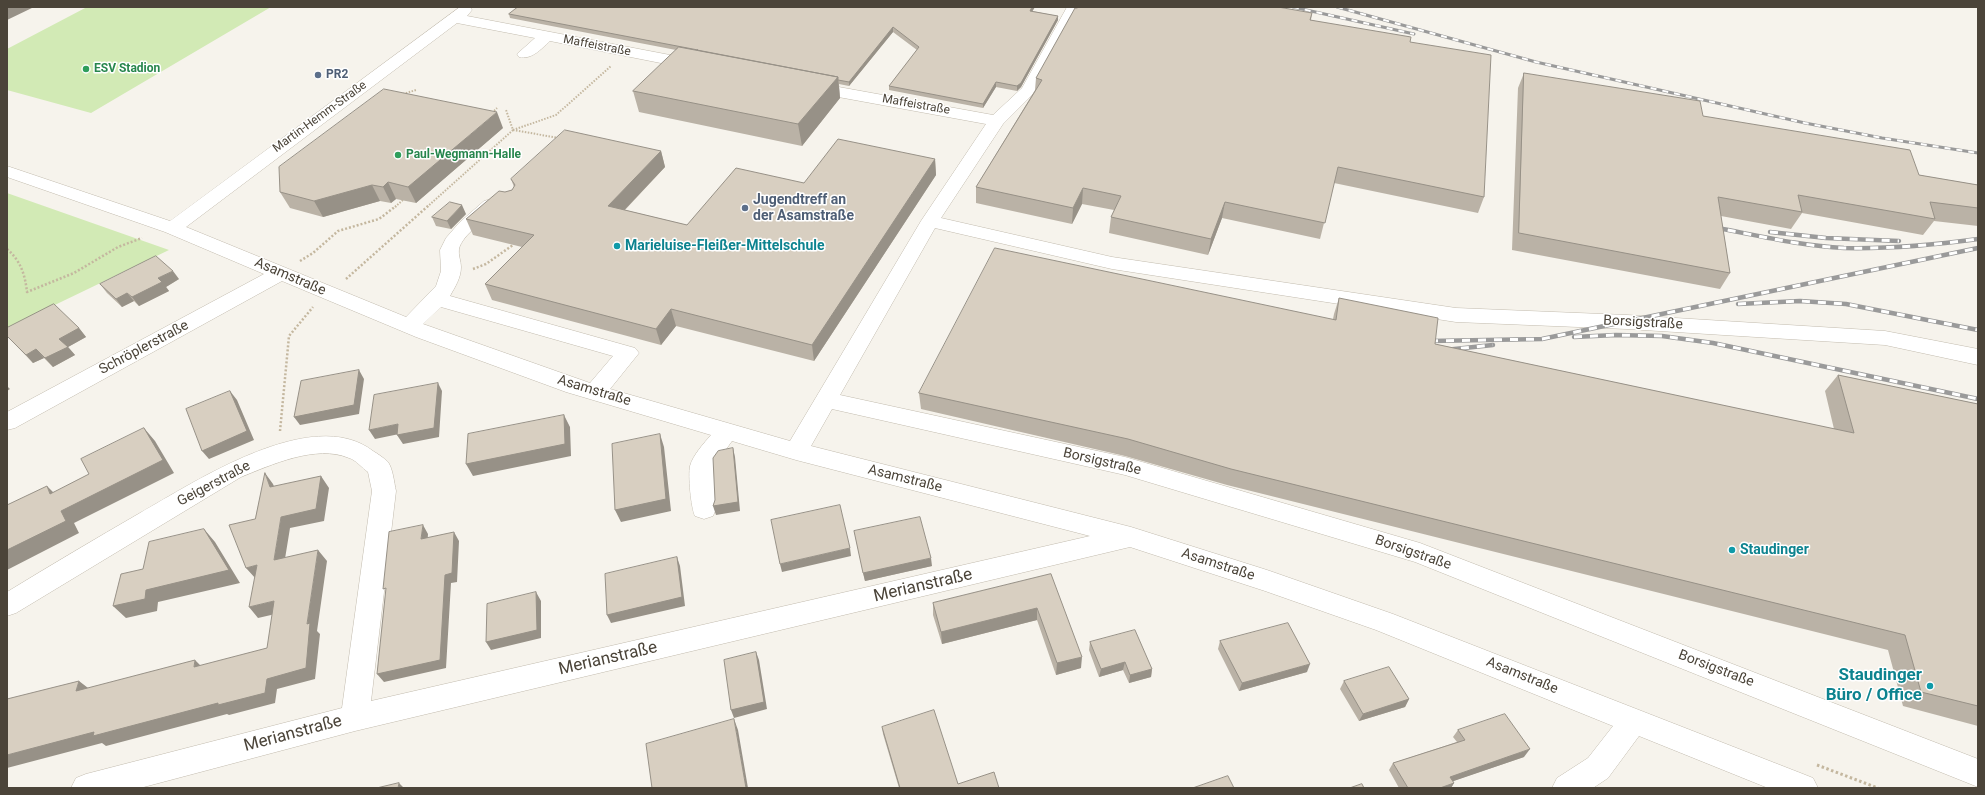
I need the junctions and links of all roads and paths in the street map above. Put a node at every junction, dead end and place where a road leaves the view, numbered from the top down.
1 (470, 7) edge
2 (1074, 7) edge
3 (454, 18) junction
4 (541, 35) junction
5 (626, 52) junction
6 (519, 53) dead end
7 (710, 68) edge
8 (794, 84) edge
9 (402, 95) edge
10 (405, 98) edge
11 (498, 108) dead end
12 (506, 110) dead end
13 (490, 114) edge
14 (997, 121) junction
15 (513, 130) junction
16 (561, 139) edge
17 (7, 171) edge
18 (402, 200) edge
19 (511, 202) edge
20 (930, 221) junction
21 (172, 228) junction
22 (145, 237) dead end
23 (513, 245) edge
24 (7, 249) edge
25 (281, 273) junction
26 (449, 280) junction
27 (340, 283) dead end
28 (437, 299) junction
29 (310, 310) dead end
30 (409, 326) junction
31 (1978, 357) edge
32 (595, 392) junction
33 (827, 400) junction
34 (7, 422) edge
35 (727, 431) junction
36 (796, 451) junction
37 (278, 453) junction
38 (704, 509) dead end
39 (1131, 537) junction
40 (7, 605) edge
41 (355, 718) junction
42 (1634, 721) junction
43 (1978, 773) edge
44 (86, 788) edge
45 (1567, 788) edge
46 (1803, 788) edge

1 - 3 street, Martin-Hemm-Straße
2 - 14 street
3 - 4 street, Maffeistraße
3 - 21 street, Martin-Hemm-Straße
4 - 5 street, Maffeistraße
4 - 6 street
5 - 7 street, Maffeistraße
5 - 15 path
8 - 14 street, Maffeistraße
9 - 10 path
11 - 13 path
12 - 15 path
14 - 20 street
15 - 16 path
15 - 27 path
17 - 21 street, Asamstraße
18 - 25 path
19 - 26 street
20 - 31 street, Borsigstraße
20 - 33 street
21 - 25 street, Asamstraße
22 - 24 path
23 - 26 path
25 - 30 street, Asamstraße
25 - 34 street, Schröplerstraße
26 - 28 street
28 - 30 street
28 - 32 street
29 - 37 path
30 - 32 street, Asamstraße
32 - 35 street, Asamstraße
33 - 36 street
33 - 43 street, Borsigstraße
35 - 36 street, Asamstraße
35 - 38 street
36 - 39 street, Asamstraße
37 - 40 street, Geigerstraße
37 - 41 street, Geigerstraße
39 - 41 street, Merianstraße
39 - 42 street, Asamstraße
41 - 44 street, Merianstraße
42 - 45 street
42 - 46 street, Asamstraße

